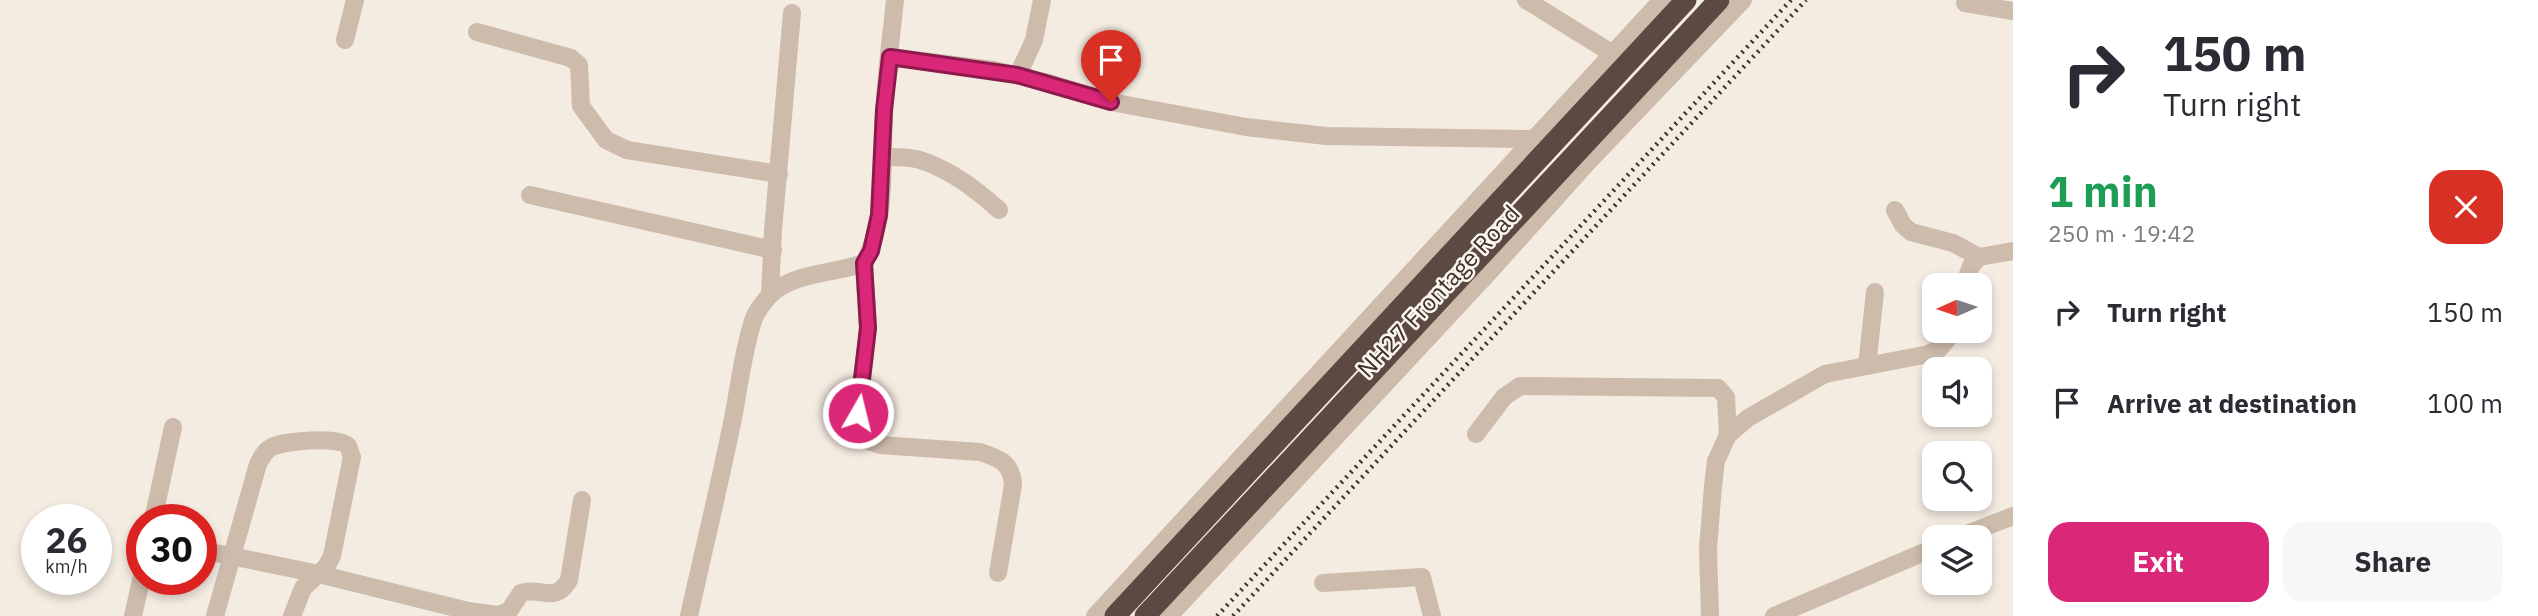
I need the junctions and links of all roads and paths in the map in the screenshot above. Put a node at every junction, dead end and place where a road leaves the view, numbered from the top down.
1 (355, 0) edge
2 (895, 0) edge
3 (1042, 0) edge
4 (1527, 0) edge
5 (1662, 0) edge
6 (1686, 0) edge
7 (1719, 0) edge
8 (1743, 0) edge
9 (1965, 2) dead end
10 (2013, 11) edge
11 (792, 13) dead end
12 (477, 32) dead end
13 (345, 40) dead end
14 (1613, 54) junction
15 (890, 57) junction
16 (1017, 75) junction
17 (1534, 139) junction
18 (882, 157) junction
19 (779, 174) junction
20 (530, 195) dead end
21 (999, 210) dead end
22 (1895, 210) dead end
23 (773, 250) junction
24 (2013, 251) edge
25 (1979, 257) junction
26 (864, 263) junction
27 (1968, 273) edge
28 (1875, 292) dead end
29 (770, 295) junction
30 (1944, 343) edge
31 (1867, 366) junction
32 (173, 427) dead end
33 (1476, 434) dead end
34 (1728, 435) junction
35 (582, 500) dead end
36 (156, 504) edge
37 (2013, 516) edge
38 (1990, 525) edge
39 (1922, 553) edge
40 (217, 554) edge
41 (234, 557) junction
42 (998, 573) dead end
43 (319, 574) junction
44 (1322, 583) dead end
45 (138, 595) edge
46 (134, 616) edge
47 (215, 616) edge
48 (292, 616) edge
49 (689, 616) edge
50 (1095, 616) edge
51 (1115, 616) edge
52 (1145, 616) edge
53 (1169, 616) edge
54 (1432, 616) edge
55 (1710, 616) edge
56 (1774, 616) edge

1 - 13 street
2 - 15 street
3 - 16 street
4 - 14 street
5 - 14 street, NH27 Frontage Road
6 - 51 highway
7 - 52 highway
8 - 53 street, NH27 Frontage Road
9 - 10 street
11 - 19 street
12 - 19 street
14 - 17 street, NH27 Frontage Road
15 - 16 street
15 - 18 street
16 - 17 street
17 - 50 street, NH27 Frontage Road
18 - 21 street
18 - 26 street
19 - 23 street
20 - 23 street
22 - 25 street
23 - 29 street
24 - 25 street
25 - 27 street
26 - 29 street
26 - 42 street
28 - 31 street
29 - 49 street
30 - 31 street
31 - 34 street
32 - 36 street
33 - 34 street
34 - 55 street
35 - 43 street
37 - 38 street
39 - 56 street
40 - 41 street
41 - 43 street
41 - 43 street
41 - 47 street
43 - 48 street
44 - 54 street
45 - 46 street

